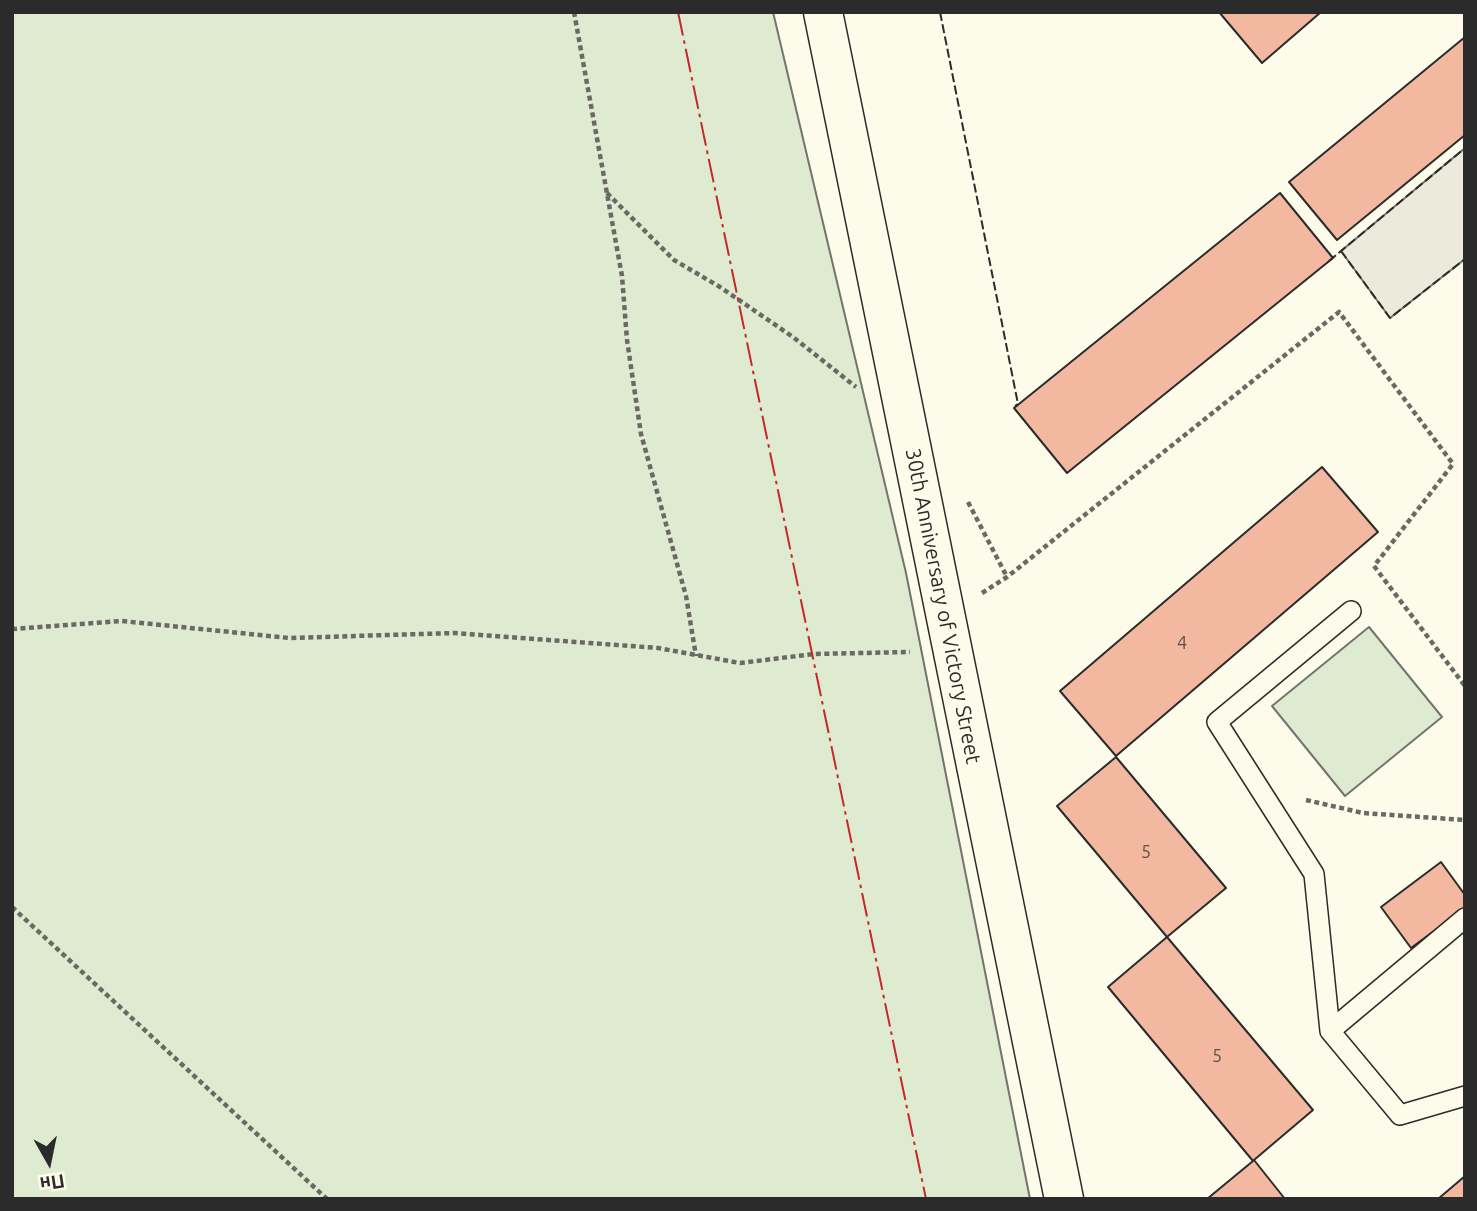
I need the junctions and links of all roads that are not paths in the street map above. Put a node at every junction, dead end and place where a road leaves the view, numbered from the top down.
1 (823, 12) edge
2 (1352, 611) dead end
3 (1465, 918) edge
4 (1330, 1031) junction
5 (1465, 1097) edge
6 (1064, 1199) edge

1 - 6 street, 30th Anniversary of Victory Street
2 - 4 lane
3 - 4 lane
4 - 5 lane

